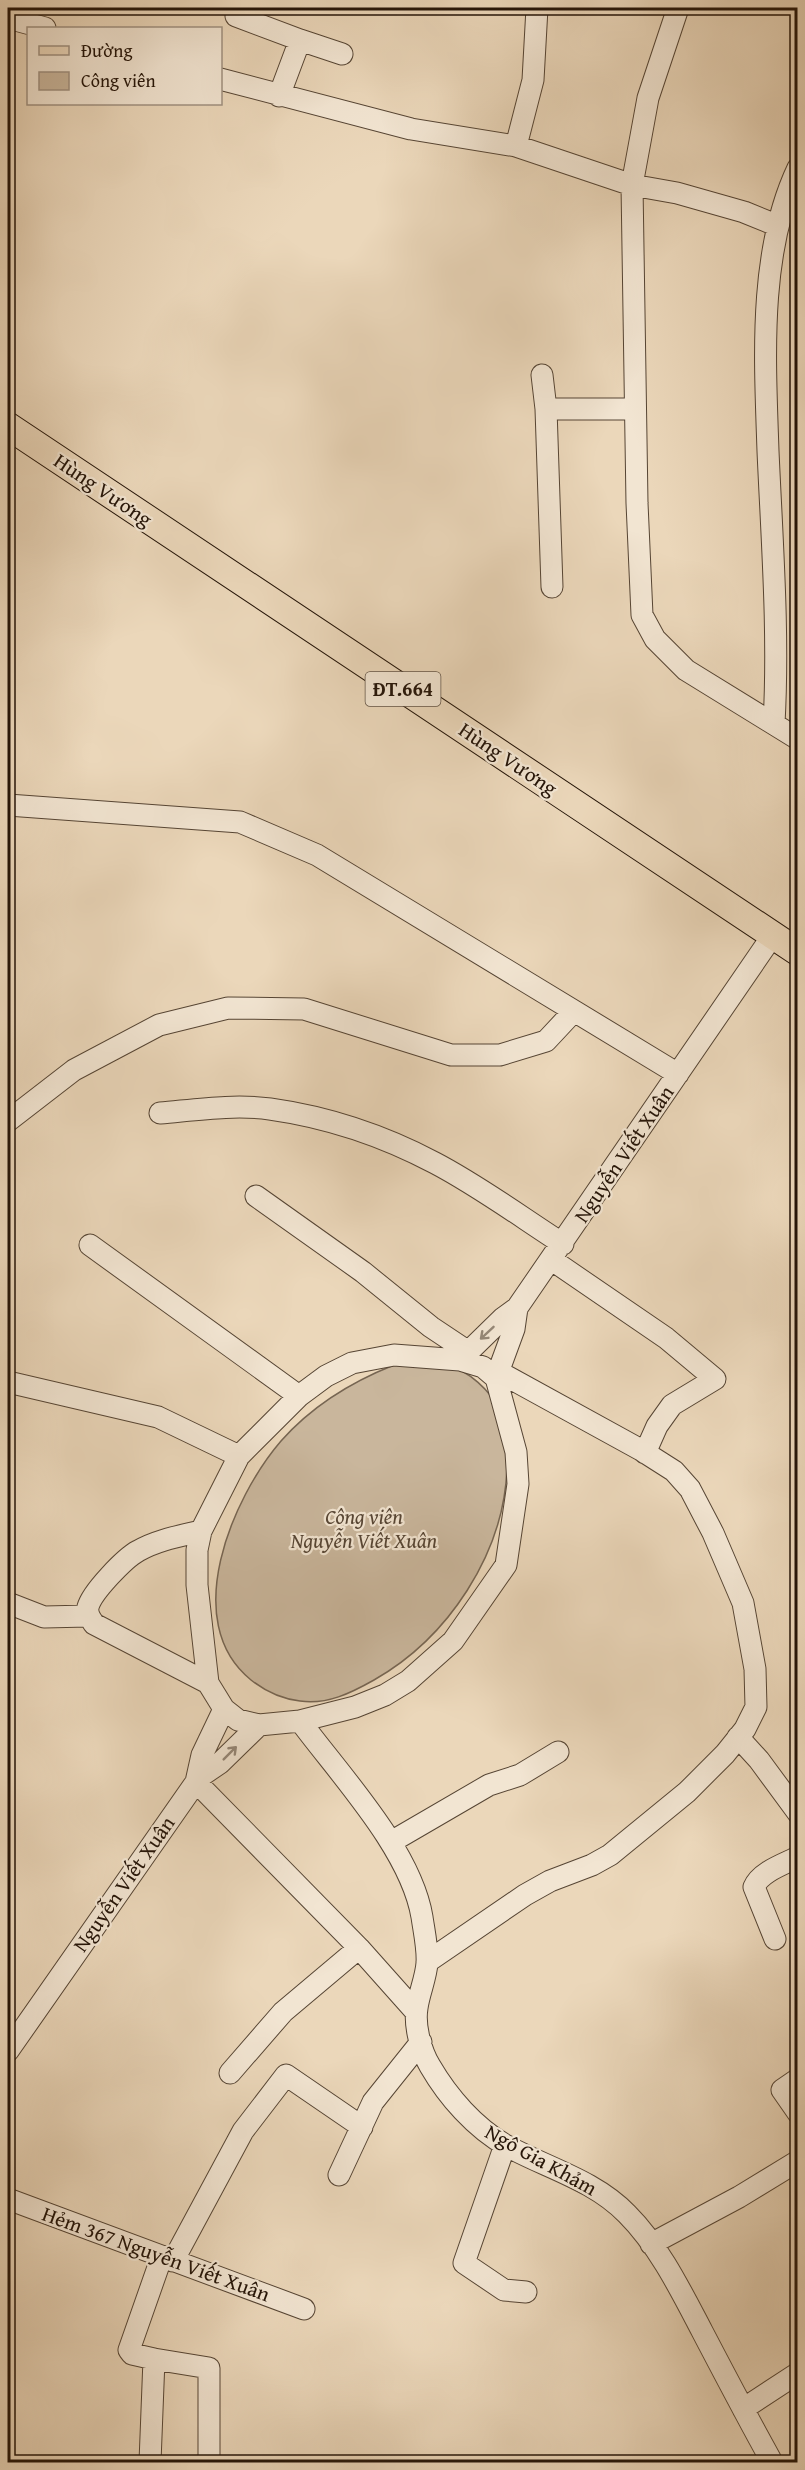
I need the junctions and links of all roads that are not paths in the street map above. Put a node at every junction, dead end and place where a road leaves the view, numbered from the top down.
1 (537, 8) edge
2 (678, 8) edge
3 (236, 16) dead end
4 (8, 18) edge
5 (41, 27) edge
6 (300, 40) junction
7 (342, 54) dead end
8 (222, 80) edge
9 (279, 96) junction
10 (516, 146) junction
11 (798, 168) edge
12 (632, 185) junction
13 (776, 225) junction
14 (542, 375) dead end
15 (635, 409) junction
16 (546, 410) junction
17 (8, 426) edge
18 (552, 587) dead end
19 (774, 724) junction
20 (798, 739) edge
21 (8, 805) edge
22 (773, 935) junction
23 (798, 952) edge
24 (574, 1011) junction
25 (678, 1074) junction
26 (160, 1113) dead end
27 (8, 1121) edge
28 (256, 1196) dead end
29 (90, 1245) dead end
30 (557, 1252) junction
31 (517, 1308) junction
32 (464, 1355) junction
33 (498, 1375) junction
34 (8, 1382) edge
35 (299, 1396) junction
36 (645, 1453) junction
37 (238, 1456) junction
38 (201, 1531) junction
39 (8, 1603) edge
40 (88, 1616) junction
41 (208, 1683) junction
42 (224, 1709) junction
43 (300, 1721) junction
44 (259, 1725) junction
45 (738, 1737) junction
46 (558, 1752) dead end
47 (197, 1780) junction
48 (798, 1813) edge
49 (391, 1842) junction
50 (798, 1857) edge
51 (775, 1939) dead end
52 (359, 1948) junction
53 (427, 1962) junction
54 (416, 2012) junction
55 (421, 2042) junction
56 (8, 2051) edge
57 (230, 2073) dead end
58 (798, 2079) edge
59 (798, 2113) edge
60 (362, 2127) junction
61 (505, 2145) junction
62 (798, 2161) edge
63 (339, 2175) dead end
64 (8, 2199) edge
65 (651, 2244) junction
66 (167, 2259) junction
67 (526, 2292) dead end
68 (304, 2309) dead end
69 (154, 2359) junction
70 (798, 2373) edge
71 (743, 2409) junction
72 (150, 2463) edge
73 (209, 2463) edge
74 (772, 2463) edge

1 - 10 street
2 - 12 street
3 - 6 street
4 - 5 street
6 - 7 street
6 - 9 street
8 - 9 street
9 - 10 street
10 - 12 street
11 - 13 street
12 - 13 street
12 - 15 street
13 - 19 street
14 - 16 street
15 - 16 street
15 - 19 street
16 - 18 street
17 - 22 main road, Hùng Vương / ĐT.664
19 - 20 street
21 - 24 street
22 - 23 main road, Hùng Vương / ĐT.664
22 - 25 street, Nguyễn Viết Xuân
24 - 25 street
24 - 27 street
25 - 30 street, Nguyễn Viết Xuân
26 - 30 street
28 - 32 street
29 - 35 street
30 - 31 street, Nguyễn Viết Xuân
30 - 36 street
31 -> 32 street, Nguyễn Viết Xuân
31 - 33 street
32 - 33 street
32 - 35 street
33 - 36 street
33 - 43 street
34 - 37 street
35 - 37 street
36 - 45 street
37 - 38 street
38 - 40 street
38 - 41 street
39 - 40 street
40 - 41 street
41 - 42 street
42 - 44 street
42 - 47 street, Nguyễn Viết Xuân
43 - 44 street
43 - 49 street, Ngô Gia Khảm
47 -> 44 street
45 - 48 street
45 - 53 street
46 - 49 street
47 - 52 street
47 - 56 street, Nguyễn Viết Xuân
49 - 53 street, Ngô Gia Khảm
50 - 51 street
52 - 54 street
52 - 57 street
53 - 54 street, Ngô Gia Khảm
54 - 55 street, Ngô Gia Khảm
55 - 60 street
55 - 61 street, Ngô Gia Khảm
58 - 59 street
60 - 63 street
60 - 66 street
61 - 65 street, Ngô Gia Khảm
61 - 67 street
62 - 65 street
64 - 66 street, Hẻm 367 Nguyễn Viết Xuân
65 - 71 street, Ngô Gia Khảm
66 - 68 street, Hẻm 367 Nguyễn Viết Xuân
66 - 69 street
69 - 72 street
69 - 73 street
70 - 71 street
71 - 74 street, Ngô Gia Khảm

